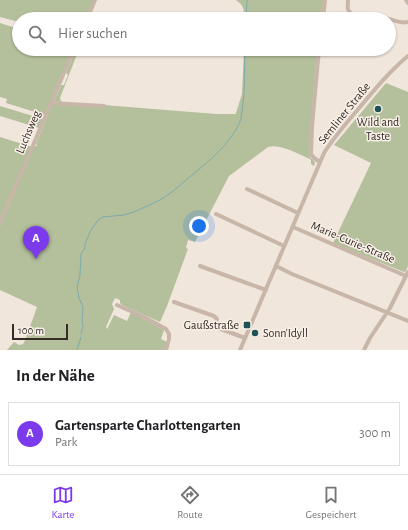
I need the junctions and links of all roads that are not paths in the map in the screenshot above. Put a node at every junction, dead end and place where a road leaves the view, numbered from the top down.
1 (95, 0) edge
2 (325, 0) edge
3 (348, 0) edge
4 (406, 0) edge
5 (408, 3) edge
6 (90, 12) edge
7 (324, 12) edge
8 (349, 12) edge
9 (396, 22) edge
10 (408, 22) edge
11 (71, 56) edge
12 (318, 56) edge
13 (408, 56) edge
14 (52, 103) junction
15 (104, 106) dead end
16 (320, 162) junction
17 (247, 188) dead end
18 (298, 213) junction
19 (216, 214) dead end
20 (0, 223) edge
21 (292, 227) junction
22 (284, 246) junction
23 (200, 266) dead end
24 (276, 266) junction
25 (407, 274) edge
26 (266, 290) junction
27 (174, 302) dead end
28 (117, 305) dead end
29 (387, 313) junction
30 (408, 321) edge
31 (245, 338) junction
32 (166, 350) edge
33 (240, 350) edge
34 (364, 350) edge

1 - 6 street
2 - 7 street
3 - 8 street
4 - 5 street
9 - 10 street
11 - 14 street, Luchsweg
12 - 16 street
13 - 16 street, Semliner Straße
14 - 15 street
14 - 20 street, Luchsweg
16 - 18 street, Semliner Straße
17 - 18 street
18 - 21 street, Semliner Straße
19 - 22 street
21 - 22 street, Semliner Straße
21 - 25 street, Marie-Curie-Straße
22 - 24 street, Semliner Straße
23 - 26 street
24 - 26 street, Semliner Straße
24 - 29 street
25 - 29 street
26 - 31 street, Semliner Straße
27 - 31 street
28 - 32 street
29 - 30 street
29 - 34 street
31 - 33 street, Semliner Straße

